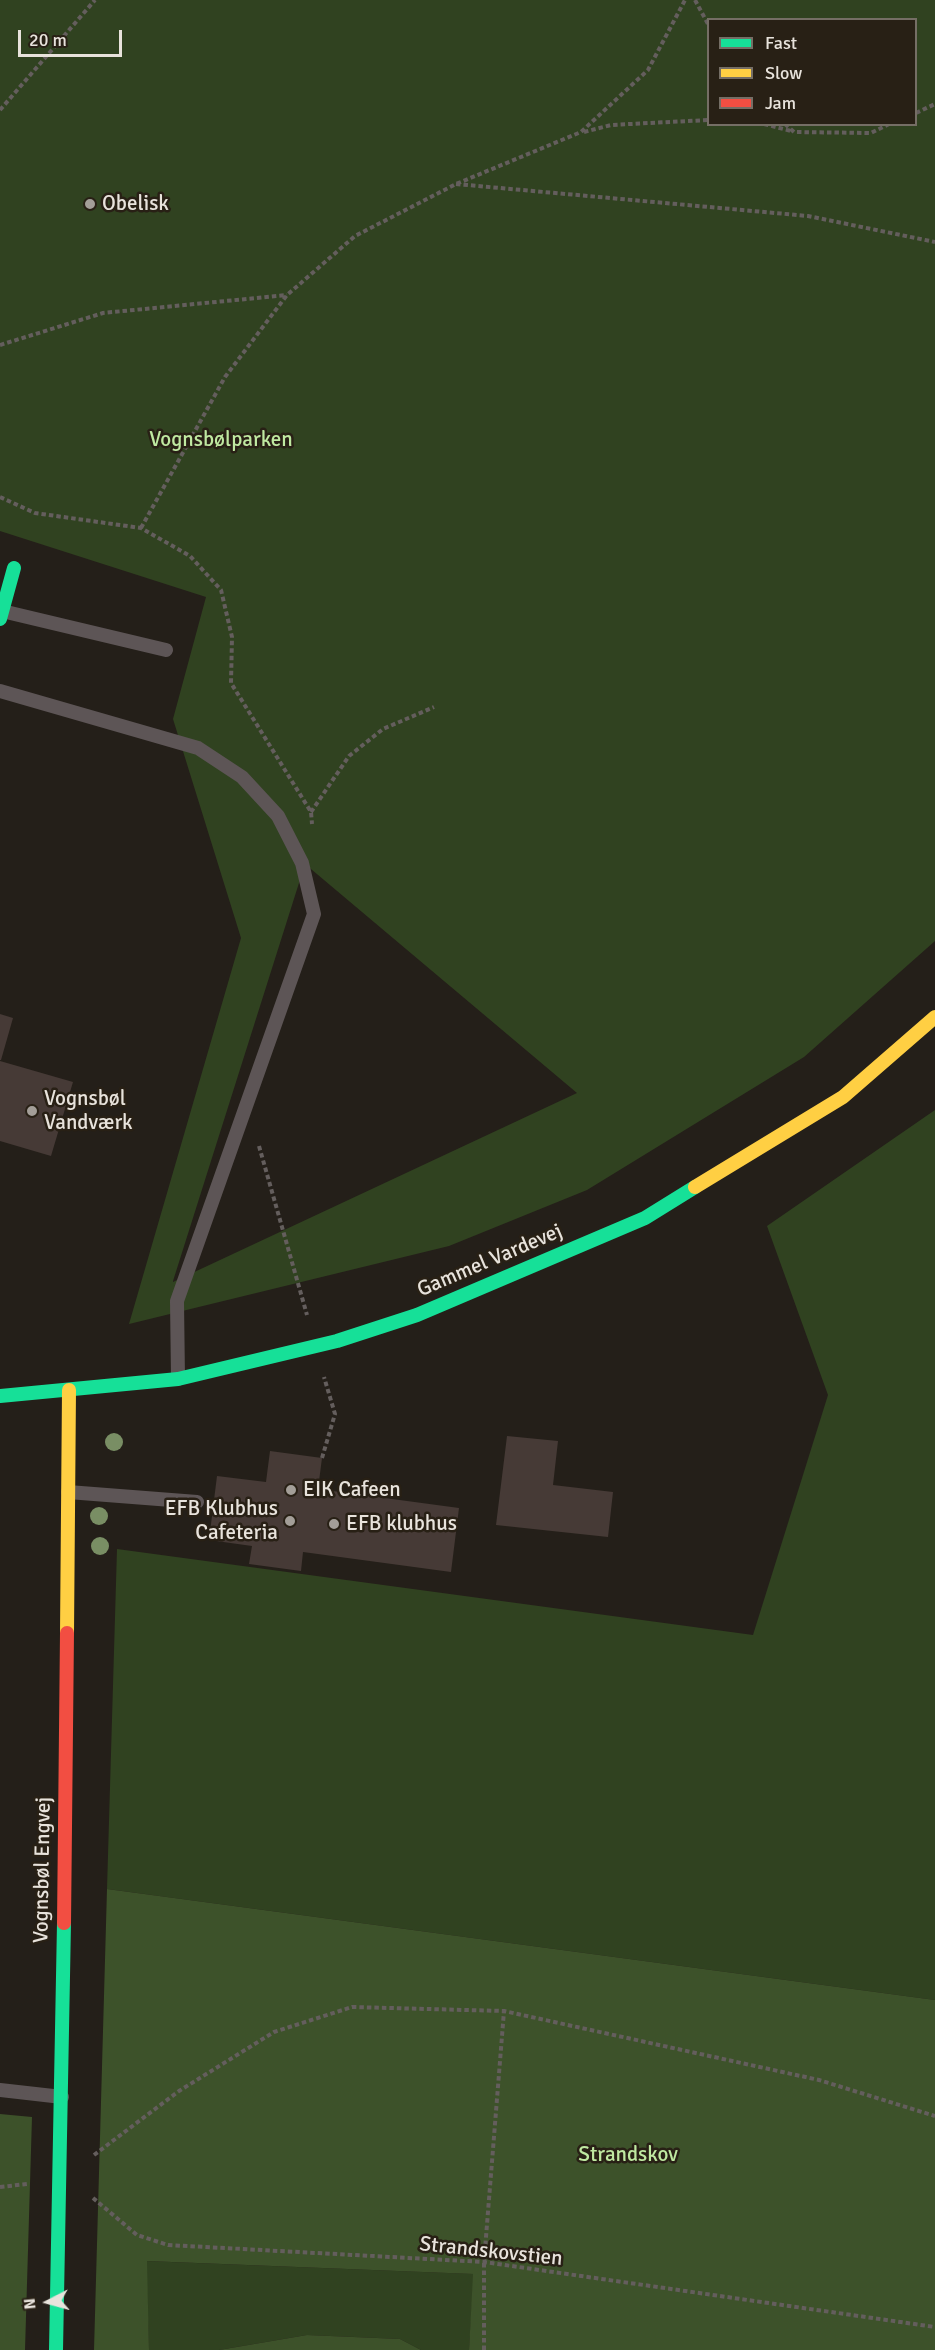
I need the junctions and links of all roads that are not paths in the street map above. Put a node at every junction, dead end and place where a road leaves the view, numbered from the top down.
1 (14, 568) dead end
2 (1, 615) edge
3 (166, 650) dead end
4 (0, 691) edge
5 (935, 1017) edge
6 (178, 1378) junction
7 (69, 1390) junction
8 (0, 1396) edge
9 (68, 1492) junction
10 (196, 1502) dead end
11 (0, 2090) edge
12 (62, 2097) junction
13 (56, 2350) edge

1 - 2 street
2 - 3 lane
4 - 6 lane
5 - 6 street, Gammel Vardevej
6 - 7 street, Gammel Vardevej
7 - 8 street, Gammel Vardevej
7 - 9 street, Vognsbøl Engvej
9 - 10 lane
9 - 12 street, Vognsbøl Engvej
11 - 12 lane
12 - 13 street, Vognsbøl Engvej

